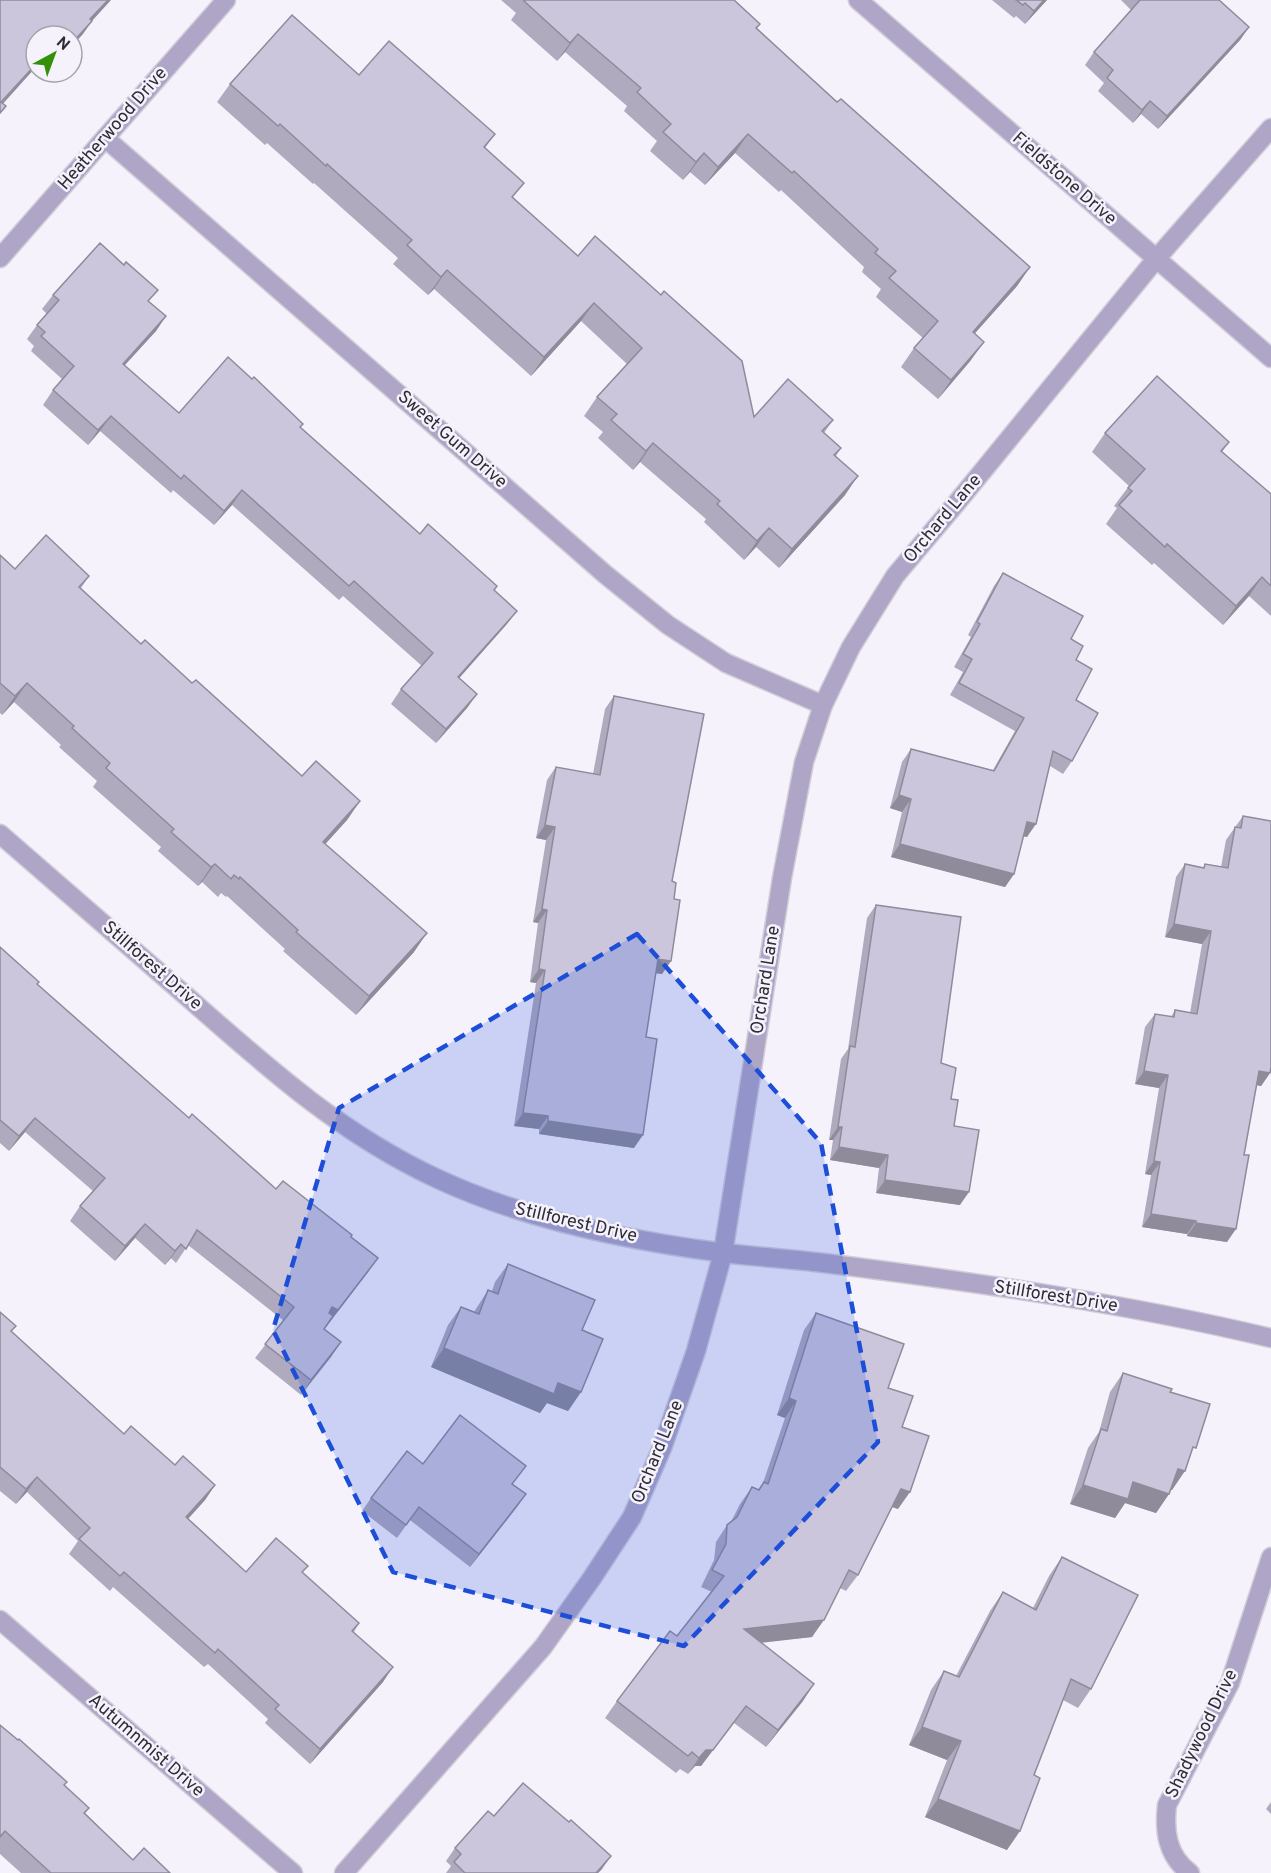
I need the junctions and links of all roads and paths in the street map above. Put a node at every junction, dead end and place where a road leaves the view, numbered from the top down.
1 (226, 0) edge
2 (858, 0) edge
3 (1271, 128) edge
4 (105, 138) junction
5 (0, 258) edge
6 (1156, 259) junction
7 (1271, 358) edge
8 (823, 705) junction
9 (0, 834) edge
10 (723, 1253) junction
11 (1271, 1338) edge
12 (1271, 1557) edge
13 (0, 1620) edge
14 (293, 1873) edge
15 (344, 1873) edge
16 (1190, 1873) edge

1 - 4 street, Heatherwood Drive
2 - 6 street, Fieldstone Drive
3 - 6 street, Orchard Lane
4 - 5 street, Heatherwood Drive
4 - 8 street, Sweet Gum Drive
6 - 7 street, Fieldstone Drive
6 - 8 street, Orchard Lane
8 - 10 street, Orchard Lane
9 - 10 street, Stillforest Drive
10 - 11 street, Stillforest Drive
10 - 15 street, Orchard Lane
12 - 16 street, Shadywood Drive
13 - 14 street, Autumnmist Drive

